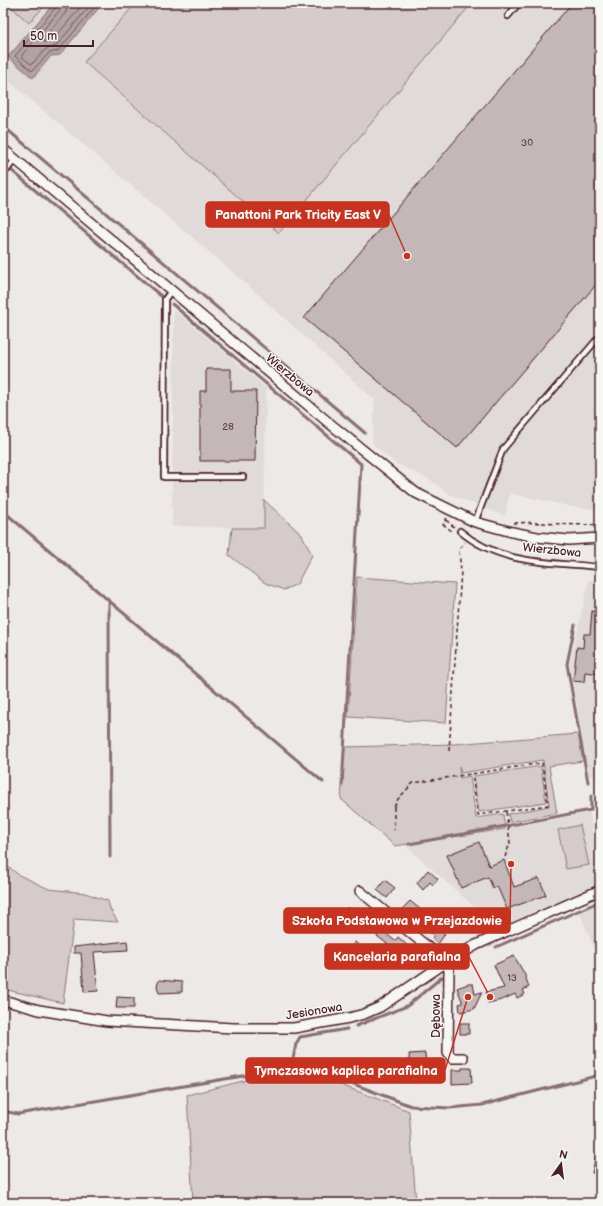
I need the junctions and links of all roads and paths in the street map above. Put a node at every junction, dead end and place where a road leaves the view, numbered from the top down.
1 (519, 3) edge
2 (508, 16) dead end
3 (3, 149) edge
4 (15, 159) junction
5 (6, 170) dead end
6 (172, 291) junction
7 (600, 336) edge
8 (243, 478) dead end
9 (475, 522) junction
10 (513, 523) dead end
11 (443, 524) dead end
12 (600, 524) edge
13 (460, 531) joint
14 (467, 537) junction
15 (600, 538) edge
16 (600, 567) edge
17 (449, 751) dead end
18 (472, 774) junction
19 (506, 811) junction
20 (394, 830) dead end
21 (505, 857) dead end
22 (600, 890) edge
23 (360, 891) dead end
24 (445, 963) junction
25 (3, 1000) edge
26 (463, 1058) dead end

1 - 2 lane
3 - 4 street, Wierzbowa
4 - 5 lane
4 - 6 street, Wierzbowa
6 - 8 lane
6 - 9 street, Wierzbowa
7 - 9 lane
9 - 15 street, Wierzbowa
10 - 12 path
11 - 13 path
13 - 14 lane, Wierzbowa
14 - 16 lane, Wierzbowa
14 - 17 path
18 - 19 path
18 - 19 path
18 - 20 path
19 - 21 path
22 - 24 street, Jesionowa
23 - 24 street
24 - 25 street, Jesionowa
24 - 26 street, Dębowa

